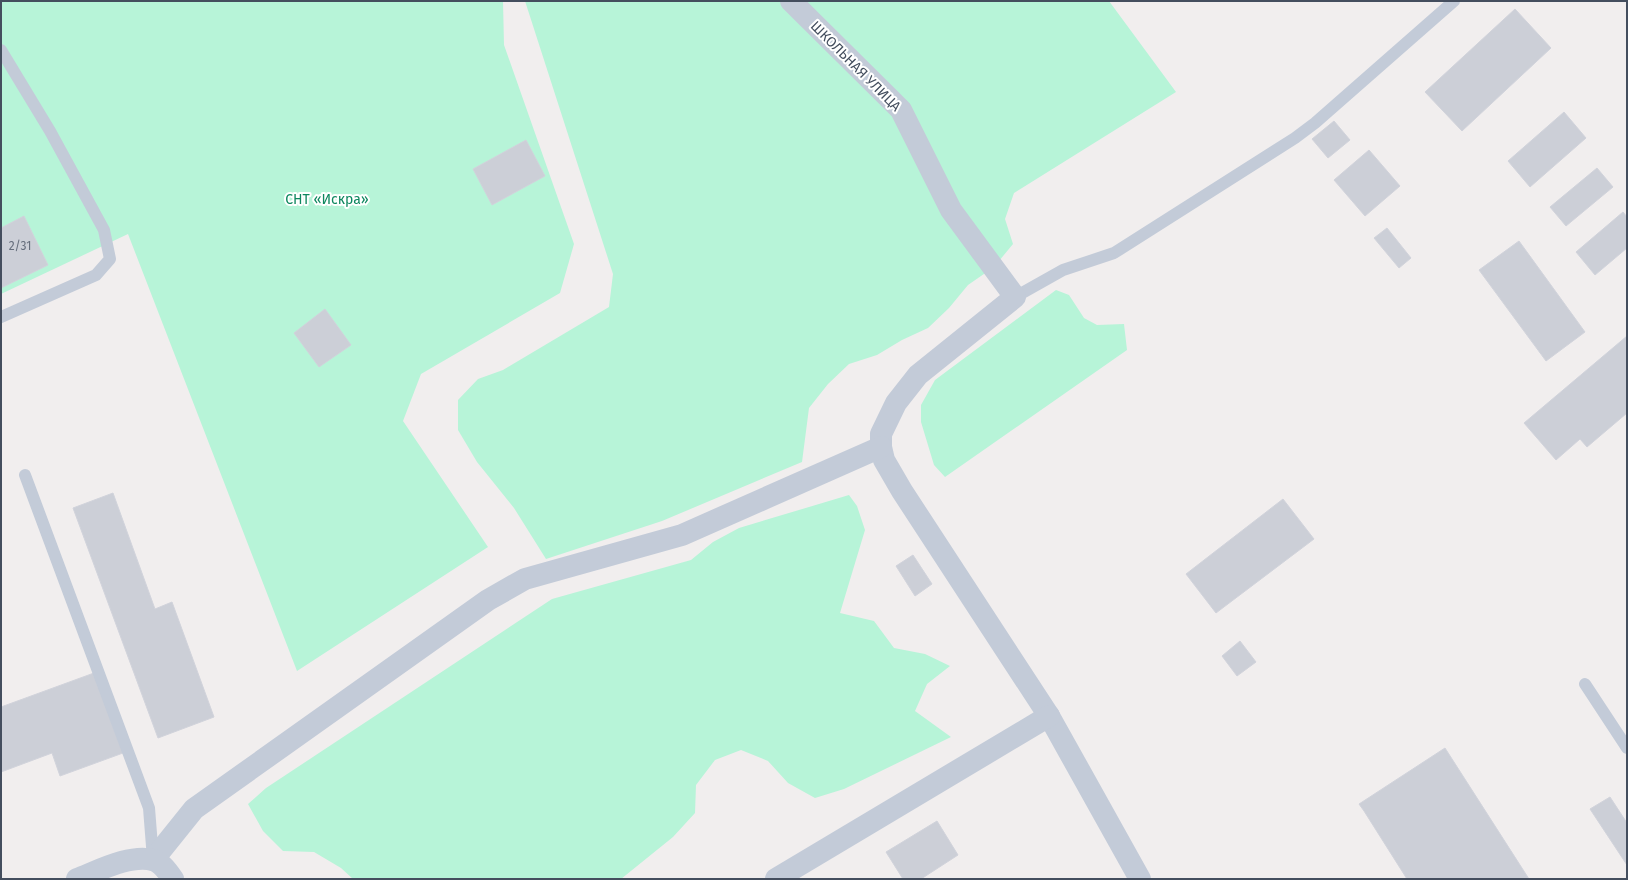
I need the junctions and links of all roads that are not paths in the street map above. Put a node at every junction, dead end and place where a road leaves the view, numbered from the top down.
1 (791, 1) edge
2 (1454, 1) edge
3 (1, 50) edge
4 (1015, 297) junction
5 (1, 317) edge
6 (881, 446) junction
7 (25, 475) dead end
8 (1585, 684) dead end
9 (1049, 716) junction
10 (1627, 748) edge
11 (153, 860) junction
12 (77, 879) edge
13 (173, 879) edge
14 (776, 879) edge
15 (1140, 879) edge

1 - 4 street, ШКОЛЬНАЯ УЛИЦА
2 - 4 lane
3 - 5 lane
4 - 6 street
6 - 9 street
6 - 11 street
7 - 11 lane
8 - 10 lane
9 - 14 street
9 - 15 street
11 - 12 street
11 - 13 street

